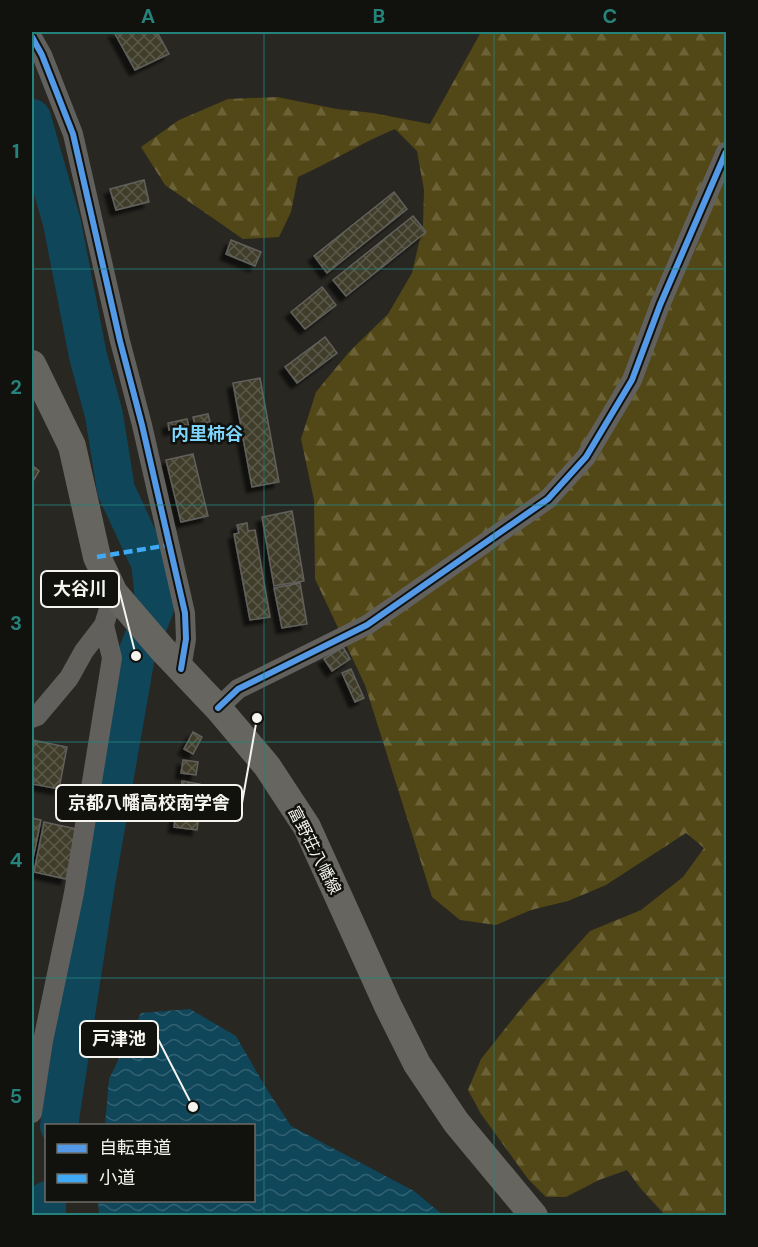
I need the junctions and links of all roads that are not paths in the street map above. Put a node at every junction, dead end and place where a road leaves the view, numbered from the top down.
1 (32, 37) edge
2 (726, 152) edge
3 (32, 364) edge
4 (116, 610) junction
5 (172, 659) junction
6 (218, 708) junction
7 (32, 718) edge
8 (32, 1113) edge
9 (534, 1215) edge

1 - 5 street
2 - 6 street
3 - 4 main road, 富野荘八幡線
4 - 5 main road, 富野荘八幡線
4 - 7 street
4 - 8 street
5 - 6 main road, 富野荘八幡線
6 - 9 main road, 富野荘八幡線

